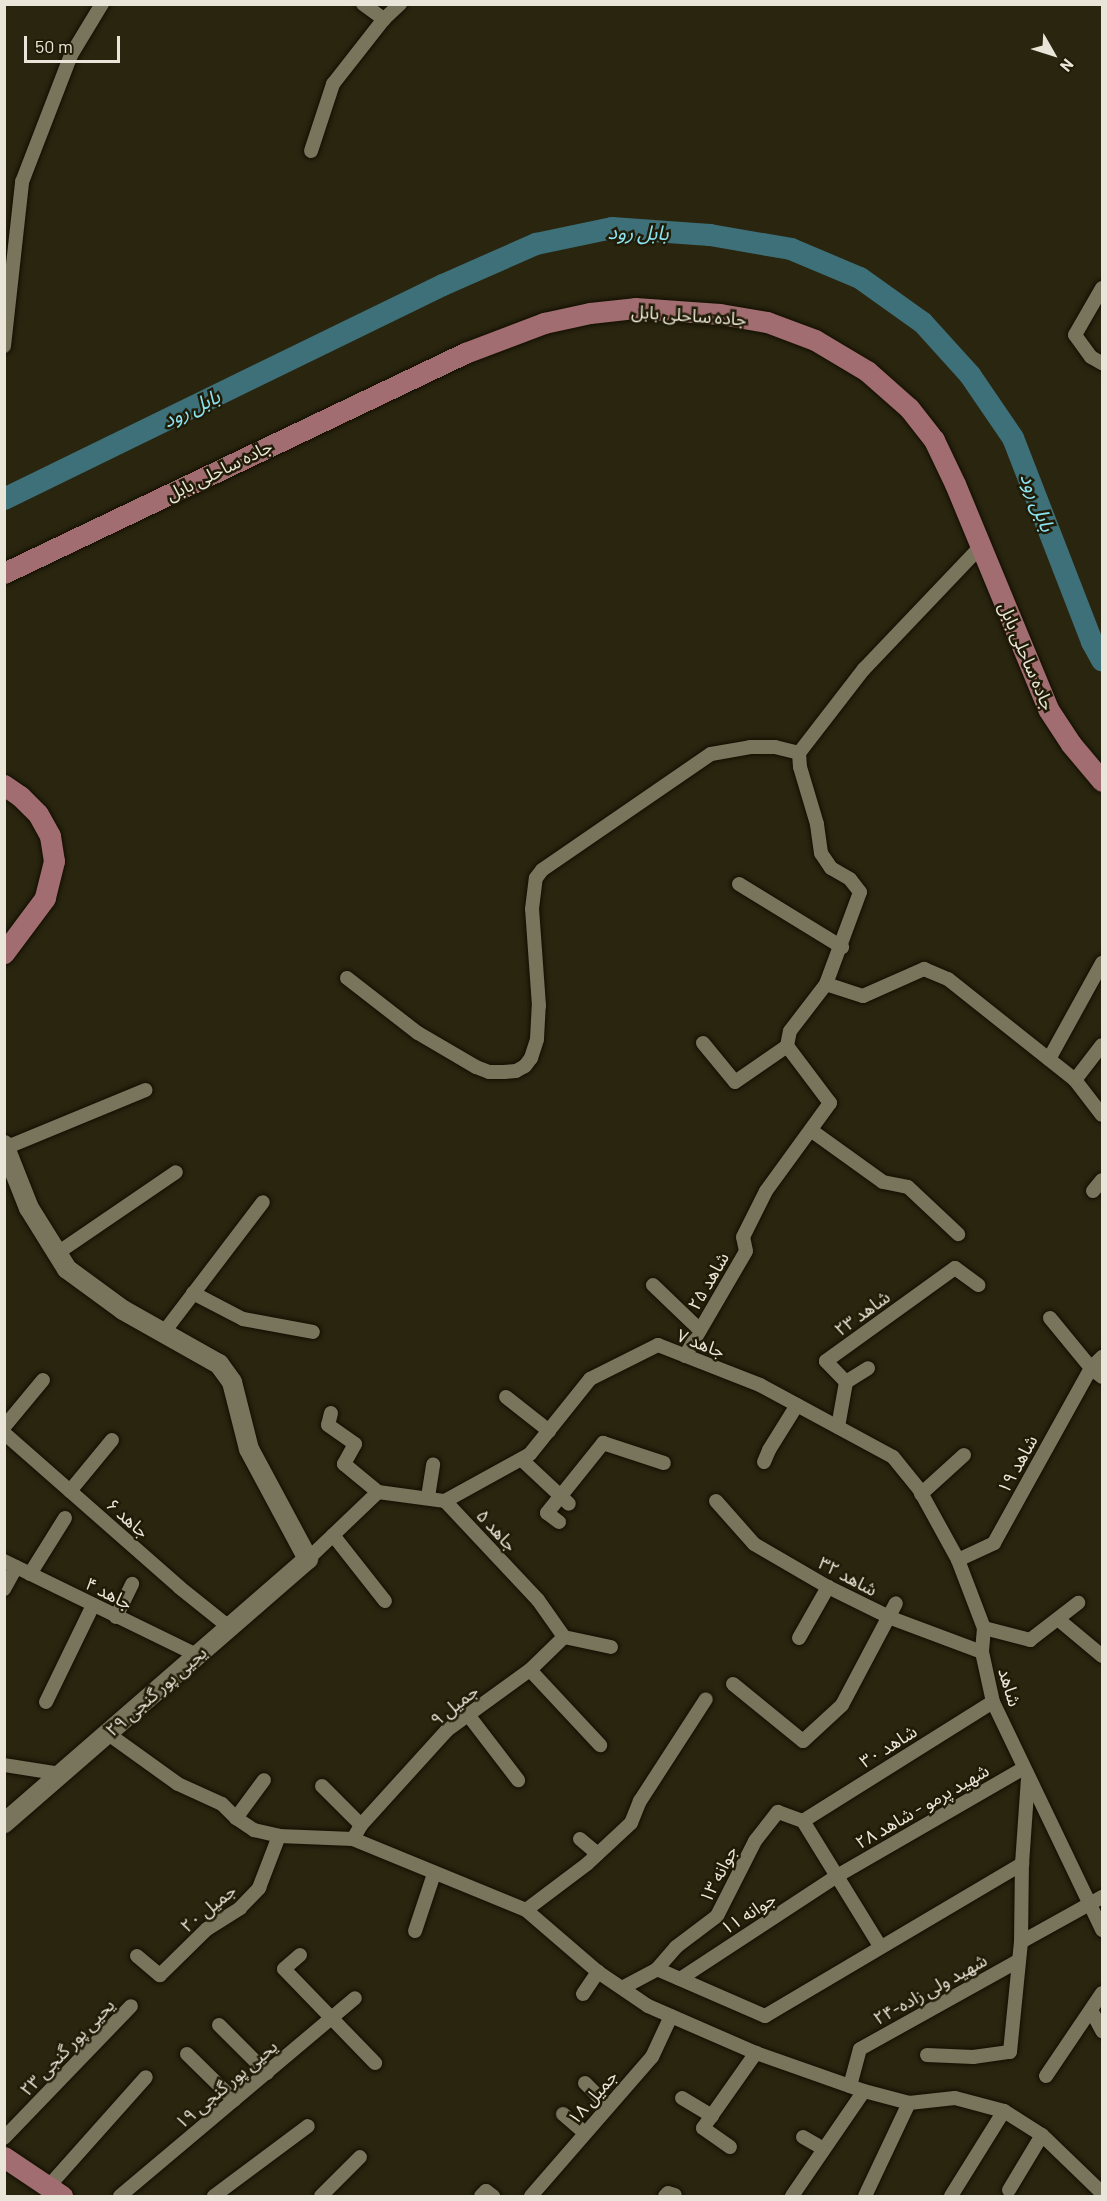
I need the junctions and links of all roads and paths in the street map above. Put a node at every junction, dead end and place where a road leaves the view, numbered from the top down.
1 (102, 4) edge
2 (363, 4) edge
3 (400, 4) edge
4 (384, 19) junction
5 (311, 151) dead end
6 (1102, 288) edge
7 (4, 346) edge
8 (1102, 363) edge
9 (981, 546) junction
10 (4, 573) edge
11 (799, 753) junction
12 (1102, 781) edge
13 (4, 785) edge
14 (739, 884) dead end
15 (10, 946) edge
16 (842, 947) junction
17 (4, 961) edge
18 (1102, 963) edge
19 (347, 978) dead end
20 (826, 984) junction
21 (703, 1042) dead end
22 (1102, 1045) edge
23 (787, 1046) junction
24 (1048, 1059) junction
25 (1075, 1080) junction
26 (146, 1090) dead end
27 (1102, 1116) edge
28 (812, 1131) junction
29 (5, 1146) edge
30 (176, 1172) dead end
31 (1102, 1180) edge
32 (1093, 1191) dead end
33 (263, 1202) dead end
34 (958, 1234) dead end
35 (56, 1254) junction
36 (653, 1285) dead end
37 (978, 1285) dead end
38 (193, 1293) junction
39 (1050, 1318) dead end
40 (700, 1330) junction
41 (164, 1332) junction
42 (313, 1332) dead end
43 (686, 1356) junction
44 (1102, 1356) edge
45 (868, 1368) dead end
46 (1091, 1368) junction
47 (1102, 1377) edge
48 (44, 1380) dead end
49 (846, 1382) junction
50 (506, 1397) dead end
51 (797, 1405) junction
52 (331, 1413) dead end
53 (4, 1427) edge
54 (838, 1427) junction
55 (549, 1431) junction
56 (4, 1433) edge
57 (112, 1440) dead end
58 (964, 1455) dead end
59 (892, 1457) joint
60 (522, 1460) junction
61 (764, 1462) dead end
62 (664, 1463) dead end
63 (433, 1464) dead end
64 (70, 1491) junction
65 (378, 1492) junction
66 (921, 1494) junction
67 (428, 1497) junction
68 (565, 1500) junction
69 (445, 1501) junction
70 (716, 1501) dead end
71 (65, 1518) dead end
72 (560, 1522) dead end
73 (333, 1535) junction
74 (308, 1559) junction
75 (958, 1560) junction
76 (10, 1564) edge
77 (30, 1574) junction
78 (132, 1584) dead end
79 (828, 1587) junction
80 (4, 1589) edge
81 (385, 1601) dead end
82 (896, 1603) dead end
83 (1078, 1603) dead end
84 (93, 1605) junction
85 (116, 1617) junction
86 (891, 1618) junction
87 (1059, 1620) junction
88 (229, 1627) junction
89 (984, 1628) junction
90 (564, 1637) junction
91 (799, 1638) dead end
92 (611, 1647) dead end
93 (982, 1652) junction
94 (198, 1655) junction
95 (1102, 1656) edge
96 (530, 1670) junction
97 (733, 1684) dead end
98 (706, 1699) dead end
99 (46, 1702) dead end
100 (993, 1702) junction
101 (469, 1716) junction
102 (108, 1733) junction
103 (600, 1745) dead end
104 (4, 1765) edge
105 (1026, 1772) junction
106 (61, 1774) junction
107 (264, 1780) dead end
108 (518, 1780) dead end
109 (322, 1786) dead end
110 (236, 1818) junction
111 (803, 1821) junction
112 (4, 1823) edge
113 (361, 1825) junction
114 (279, 1836) junction
115 (353, 1839) junction
116 (580, 1839) dead end
117 (598, 1854) junction
118 (1022, 1864) junction
119 (434, 1874) junction
120 (837, 1876) junction
121 (1102, 1897) edge
122 (1091, 1906) junction
123 (526, 1910) junction
124 (1102, 1930) edge
125 (415, 1931) dead end
126 (1021, 1942) junction
127 (880, 1946) junction
128 (300, 1955) dead end
129 (137, 1956) dead end
130 (1018, 1961) junction
131 (657, 1970) junction
132 (598, 1972) junction
133 (680, 1979) junction
134 (622, 1988) junction
135 (1102, 1993) edge
136 (583, 1994) dead end
137 (355, 1998) dead end
138 (131, 2006) dead end
139 (1091, 2010) junction
140 (671, 2016) junction
141 (332, 2018) junction
142 (219, 2025) dead end
143 (1102, 2031) edge
144 (756, 2053) junction
145 (187, 2054) dead end
146 (927, 2055) dead end
147 (375, 2063) dead end
148 (267, 2073) junction
149 (1046, 2076) dead end
150 (146, 2078) dead end
151 (585, 2083) dead end
152 (850, 2086) junction
153 (864, 2091) junction
154 (682, 2098) dead end
155 (234, 2100) junction
156 (909, 2103) junction
157 (608, 2106) junction
158 (1004, 2111) junction
159 (563, 2114) dead end
160 (712, 2116) junction
161 (308, 2126) dead end
162 (584, 2132) junction
163 (1042, 2135) junction
164 (803, 2137) dead end
165 (4, 2138) edge
166 (729, 2147) dead end
167 (824, 2150) junction
168 (4, 2157) edge
169 (360, 2157) dead end
170 (1009, 2190) dead end
171 (55, 2192) edge
172 (1098, 2193) edge
173 (536, 2195) edge
174 (120, 2196) edge
175 (214, 2196) edge
176 (321, 2196) edge
177 (792, 2196) edge
178 (865, 2196) edge
179 (951, 2196) edge

1 - 7 street
2 - 4 street
3 - 4 street
4 - 5 street
6 - 8 street
9 - 10 main road, جاده ساحلی بابل
9 - 11 street
9 - 12 main road, جاده ساحلی بابل
11 - 16 street
11 - 19 street
13 - 15 main road
14 - 16 street
15 - 17 main road
16 - 20 street
18 - 24 street
20 - 23 street
20 - 24 street
21 - 23 street
22 - 25 street
23 - 28 street, شاهد ۲۵
24 - 25 street
25 - 27 street
26 - 29 street
28 - 34 street
28 - 40 street, شاهد ۲۵
29 - 35 main road
30 - 35 street
31 - 32 street
33 - 38 street
35 - 41 main road
36 - 40 street
37 - 49 street, شاهد ۲۳
38 - 41 street
38 - 42 street
39 - 46 street
40 - 43 street, شاهد ۲۵
41 - 74 main road
43 - 51 street, جاهد ۷
43 - 55 street, جاهد ۷
44 - 46 street, شاهد ۱۹
45 - 49 street
46 - 47 street
46 - 75 street, شاهد ۱۹
48 - 53 street
49 - 54 street
50 - 55 street
51 - 54 street, جاهد ۷
51 - 61 street
52 - 65 street
54 - 59 street, جاهد ۷
55 - 60 street, جاهد ۷
56 - 64 street, جاهد ۶
57 - 64 street
58 - 66 street
59 - 66 street, شاهد
60 - 68 street
60 - 69 street, جاهد ۷
62 - 68 street
63 - 67 street
64 - 88 street, جاهد ۶
65 - 67 street
65 - 73 street
66 - 75 street, شاهد
67 - 69 street
68 - 72 street
69 - 90 street, جاهد ۵
70 - 79 street, شاهد ۳۲
71 - 77 street
73 - 74 street
73 - 81 street
74 - 88 main road, یحیی پور گنجی ۲۹
75 - 89 street, شاهد
76 - 77 street, جاهد ۴
76 - 80 street
77 - 84 street, جاهد ۴
78 - 85 street
79 - 86 street, شاهد ۳۲
79 - 91 street
82 - 86 street
83 - 87 street
84 - 85 street, جاهد ۴
84 - 99 street
85 - 94 street, جاهد ۴
86 - 93 street, شاهد ۳۲
86 - 97 street
87 - 89 street
87 - 95 street
88 - 94 main road, یحیی پور گنجی ۲۹
89 - 93 street, شاهد
90 - 92 street
90 - 96 street, جمیل ۹
93 - 100 street, شاهد
94 - 102 main road, یحیی پور گنجی ۲۹
96 - 101 street, جمیل ۹
96 - 103 street
98 - 117 street
100 - 105 street, شاهد
100 - 111 street, شاهد ۳۰
101 - 108 street
101 - 113 street, جمیل ۹
102 - 106 main road, یحیی پور گنجی ۲۹
102 - 110 street
104 - 106 street
105 - 118 street
105 - 120 street, شهید پرمو - شاهد ۲۸
105 - 122 street, شاهد
106 - 112 main road, یحیی پور گنجی ۲۹
107 - 110 street
109 - 113 street
110 - 114 street
111 - 120 street
111 - 131 street, جوانه ۱۳
113 - 115 street, جمیل ۹
114 - 115 street
114 - 129 street, جمیل ۲۰
115 - 119 street
116 - 117 street
117 - 123 street
118 - 126 street
118 - 127 street
119 - 123 street
119 - 125 street
120 - 127 street
120 - 133 street, جوانه ۱۱
121 - 122 street
122 - 124 street, شاهد
122 - 126 street
123 - 132 street
126 - 130 street
127 - 133 street
128 - 141 street
130 - 146 street
130 - 152 street, شهید ولی زاده-۲۴
131 - 133 street
131 - 134 street
132 - 134 street
132 - 136 street
134 - 140 street
135 - 139 street
137 - 141 street, یحیی پور گنجی ۱۹
138 - 165 street, یحیی پور گنجی ۲۳
139 - 143 street
139 - 149 street
140 - 144 street
140 - 157 street, جمیل ۱۸
141 - 147 street
141 - 148 street, یحیی پور گنجی ۱۹
142 - 148 street
144 - 152 street
144 - 160 street
145 - 155 street
148 - 155 street, یحیی پور گنجی ۱۹
150 - 171 street
151 - 157 street
152 - 153 street
153 - 156 street
153 - 167 street
154 - 160 street
155 - 174 street, یحیی پور گنجی ۱۹
156 - 158 street
156 - 178 street
157 - 162 street, جمیل ۱۸
158 - 163 street
158 - 179 street
159 - 162 street
160 - 166 street
161 - 175 street
162 - 173 street, جمیل ۱۸
163 - 170 street
163 - 172 street
164 - 167 street
167 - 177 street
168 - 171 main road
169 - 176 street

